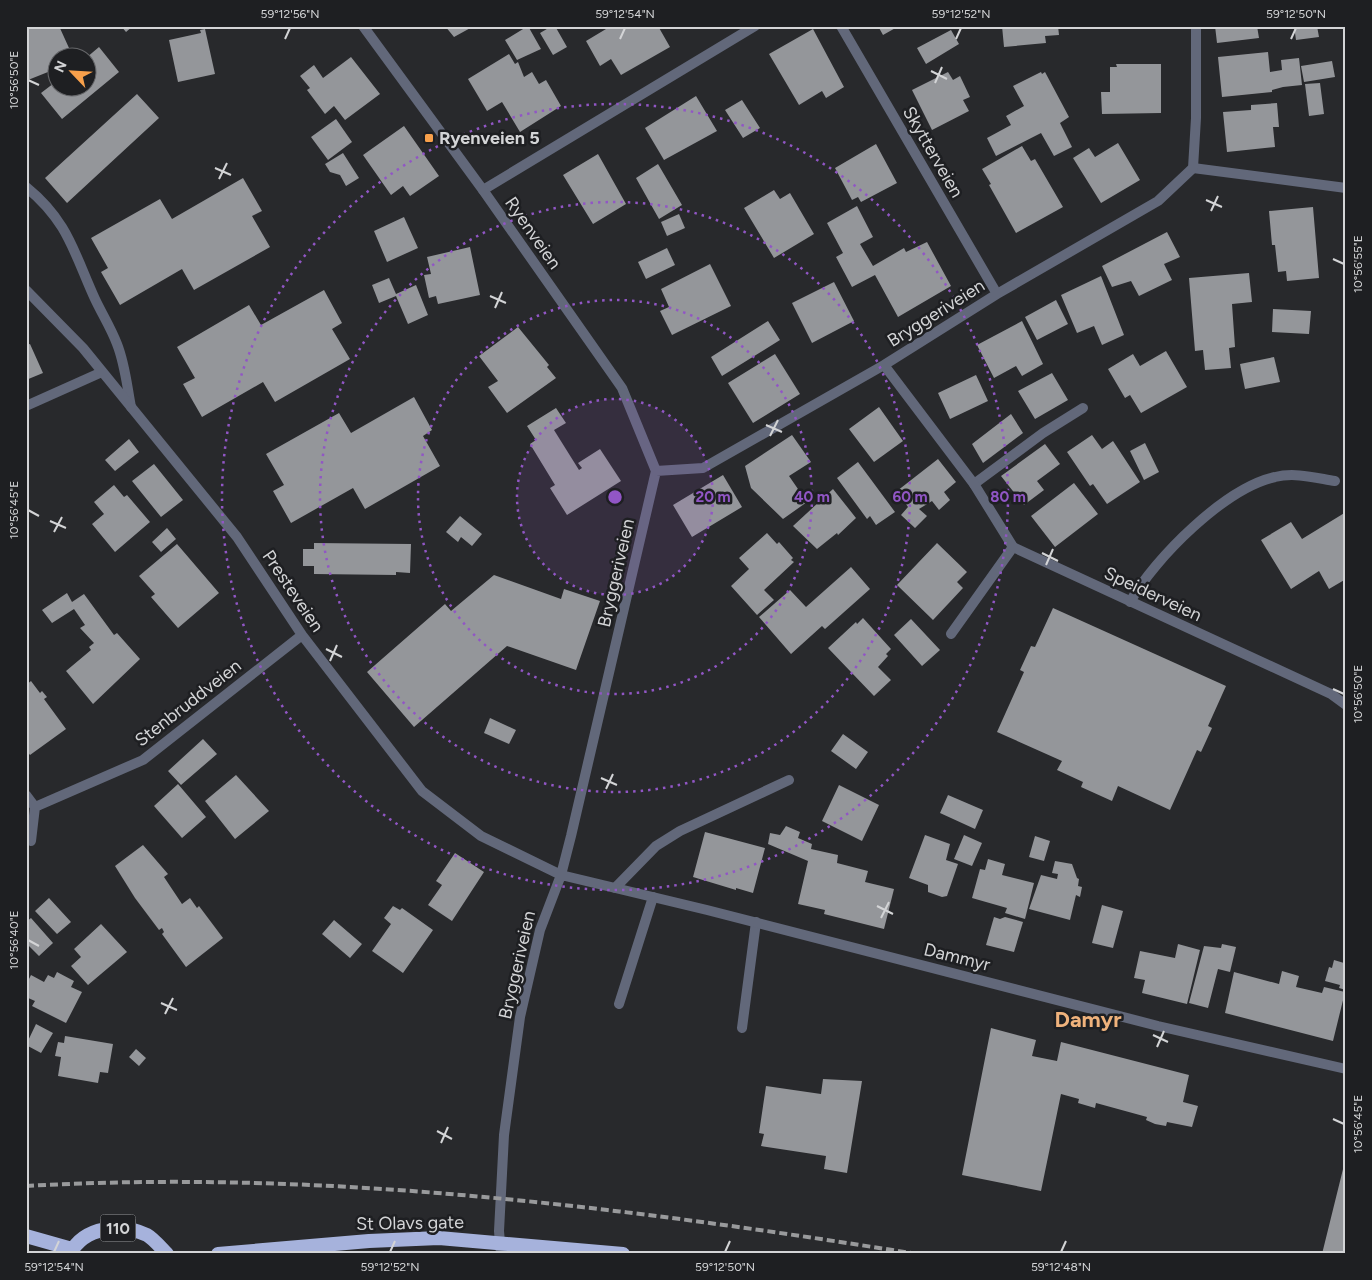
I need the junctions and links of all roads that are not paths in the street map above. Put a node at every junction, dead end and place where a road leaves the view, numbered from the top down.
1 (362, 26) edge
2 (755, 26) edge
3 (841, 26) edge
4 (1196, 26) edge
5 (1193, 168) junction
6 (26, 187) edge
7 (1346, 188) edge
8 (483, 190) junction
9 (26, 290) edge
10 (997, 294) junction
11 (884, 365) junction
12 (102, 372) junction
13 (26, 406) edge
14 (131, 407) junction
15 (1083, 408) dead end
16 (656, 471) junction
17 (1336, 481) dead end
18 (974, 484) junction
19 (1013, 547) junction
20 (1130, 602) junction
21 (951, 634) dead end
22 (302, 635) junction
23 (1346, 705) edge
24 (789, 780) dead end
25 (26, 795) edge
26 (35, 806) junction
27 (31, 841) dead end
28 (561, 875) junction
29 (615, 888) junction
30 (653, 897) junction
31 (756, 922) junction
32 (619, 1004) dead end
33 (742, 1028) dead end
34 (1346, 1069) edge
35 (26, 1236) edge
36 (71, 1251) edge
37 (168, 1254) edge
38 (218, 1254) edge
39 (501, 1254) edge
40 (623, 1254) edge

1 - 8 street, Ryenveien
2 - 8 street
3 - 10 street, Skytterveien
4 - 5 street
5 - 7 street
5 - 10 street, Bryggeriveien
6 - 14 street
8 - 16 street, Ryenveien
9 - 12 street, Presteveien
10 - 11 street, Bryggeriveien
11 - 16 street, Bryggeriveien
11 - 18 street
12 - 13 street
12 - 14 street, Presteveien
14 - 22 street, Presteveien
15 - 18 street
16 - 28 street, Bryggeriveien
17 - 20 street
18 - 19 street
19 - 20 street, Speiderveien
19 - 21 street
20 - 23 street, Speiderveien
22 - 26 street, Stenbruddveien
22 - 28 street, Presteveien
24 - 29 street
25 - 26 street
26 - 27 street
28 - 29 street, Dammyr
28 - 39 street, Bryggeriveien
29 - 30 street, Dammyr
30 - 31 street, Dammyr
30 - 32 street
31 - 33 street
31 - 34 street, Dammyr
35 - 36 highway, 110
36 - 37 highway, 110
38 - 40 highway, St Olavs gate

